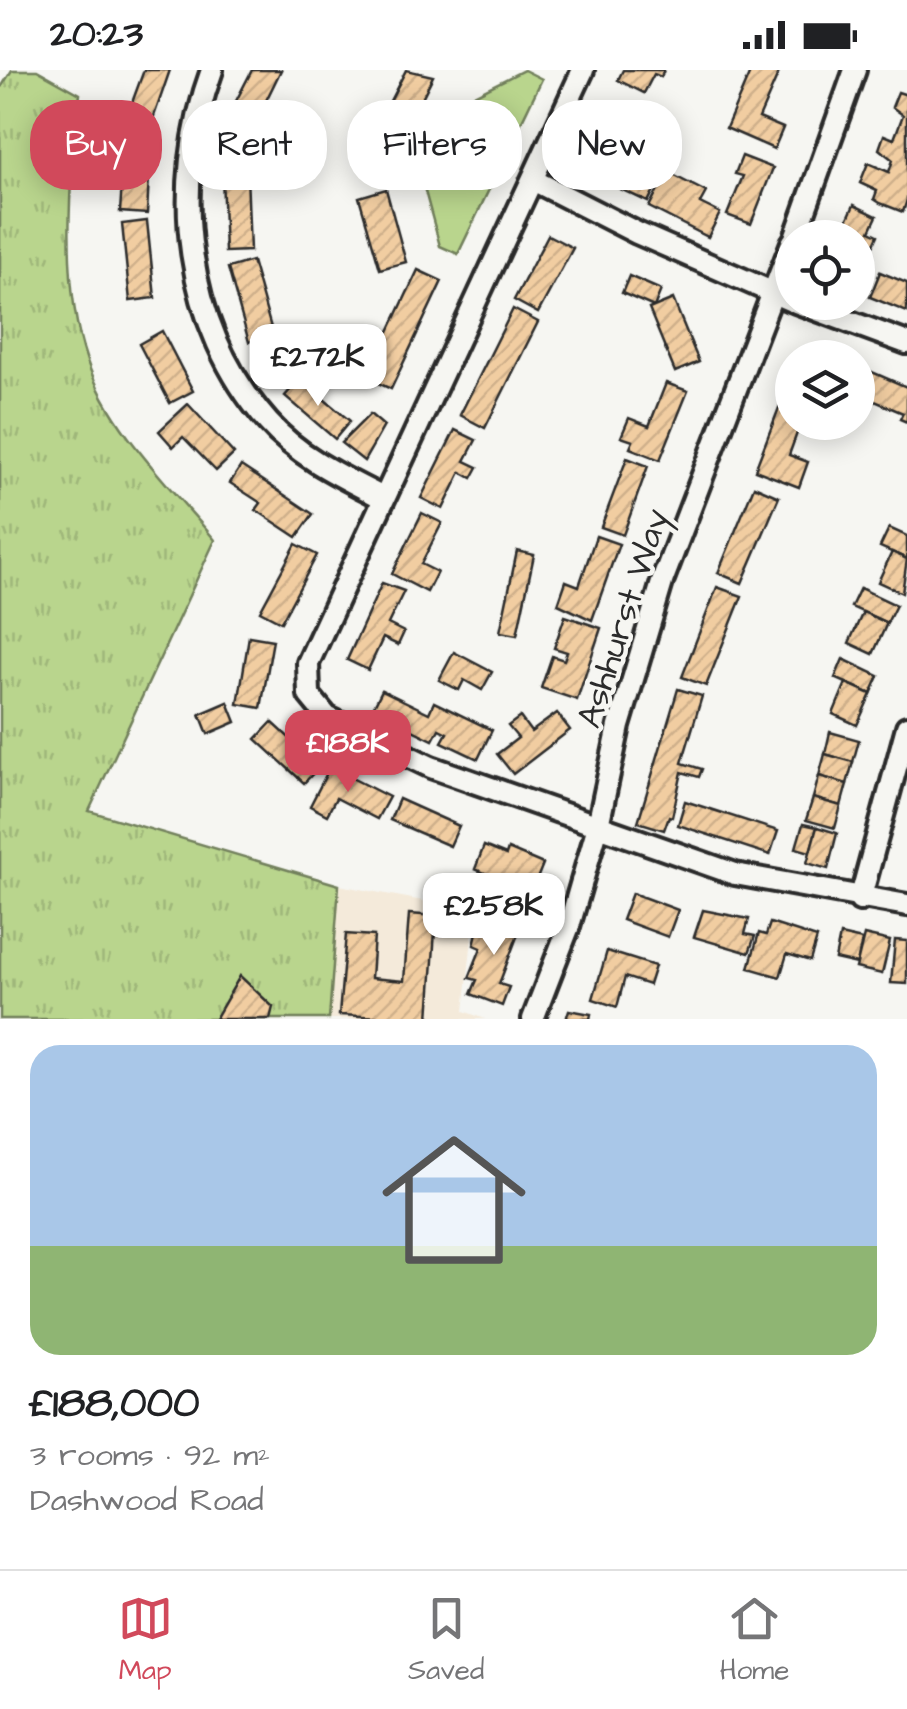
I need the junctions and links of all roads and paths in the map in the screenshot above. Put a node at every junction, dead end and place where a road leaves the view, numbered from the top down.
1 (212, 70) edge
2 (583, 70) edge
3 (855, 70) edge
4 (533, 180) junction
5 (801, 220) edge
6 (775, 295) edge
7 (778, 320) edge
8 (843, 320) edge
9 (907, 343) edge
10 (383, 498) junction
11 (907, 727) edge
12 (598, 826) junction
13 (860, 900) junction
14 (907, 906) edge
15 (533, 1019) edge

1 - 10 street
2 - 4 street
3 - 5 street, Ashhurst Way
4 - 6 street
4 - 10 street
7 - 12 street, Ashhurst Way
8 - 9 street
10 - 12 street
11 - 13 street
12 - 13 street
12 - 15 street, Ashhurst Way
13 - 14 street

